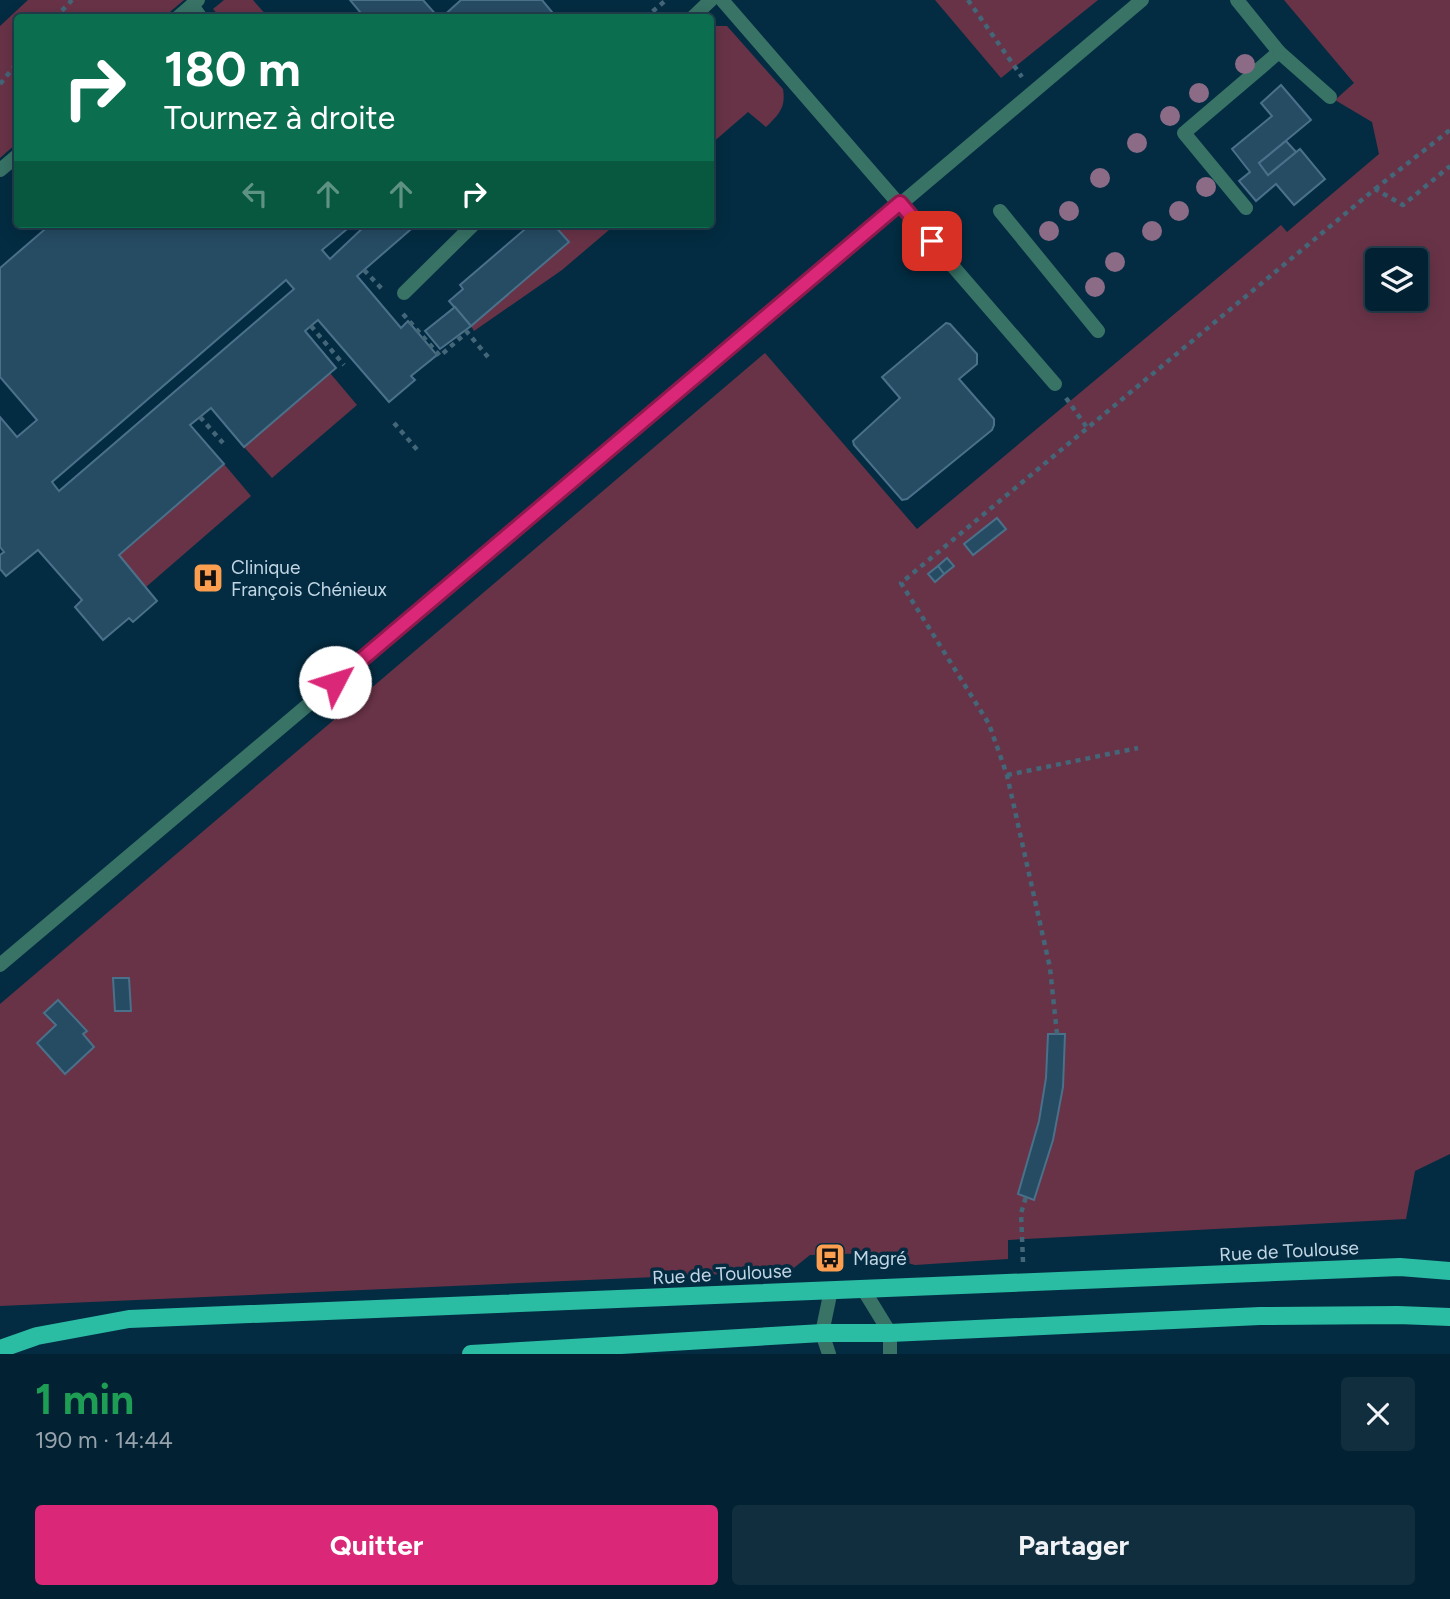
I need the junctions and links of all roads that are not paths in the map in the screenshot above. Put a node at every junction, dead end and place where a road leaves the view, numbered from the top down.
1 (711, 0) edge
2 (722, 0) edge
3 (1142, 0) edge
4 (1237, 0) edge
5 (696, 14) edge
6 (1279, 52) junction
7 (1330, 97) dead end
8 (14, 158) edge
9 (0, 170) edge
10 (900, 203) junction
11 (1246, 208) dead end
12 (1000, 211) dead end
13 (470, 228) edge
14 (404, 293) dead end
15 (1098, 331) dead end
16 (1055, 384) road end
17 (0, 965) edge
18 (1450, 1271) edge
19 (863, 1289) junction
20 (831, 1290) junction
21 (1450, 1317) edge
22 (822, 1333) junction
23 (890, 1333) junction
24 (0, 1335) edge
25 (37, 1336) junction
26 (0, 1349) edge
27 (471, 1354) edge
28 (829, 1354) edge
29 (890, 1354) edge

1 - 5 street
2 - 10 street
3 - 10 street
4 - 6 street
6 - 7 street
6 - 11 street
8 - 9 street
10 - 16 street
10 - 17 street
12 - 15 street
13 - 14 street
18 - 19 main road, Rue de Toulouse
19 - 20 main road, Rue de Toulouse
19 - 23 street
20 - 22 street
20 - 25 main road, Rue de Toulouse
21 - 23 main road
22 - 23 main road
22 - 27 main road
22 - 28 street
23 - 29 street
24 - 25 main road
25 - 26 main road, Rue de Toulouse

